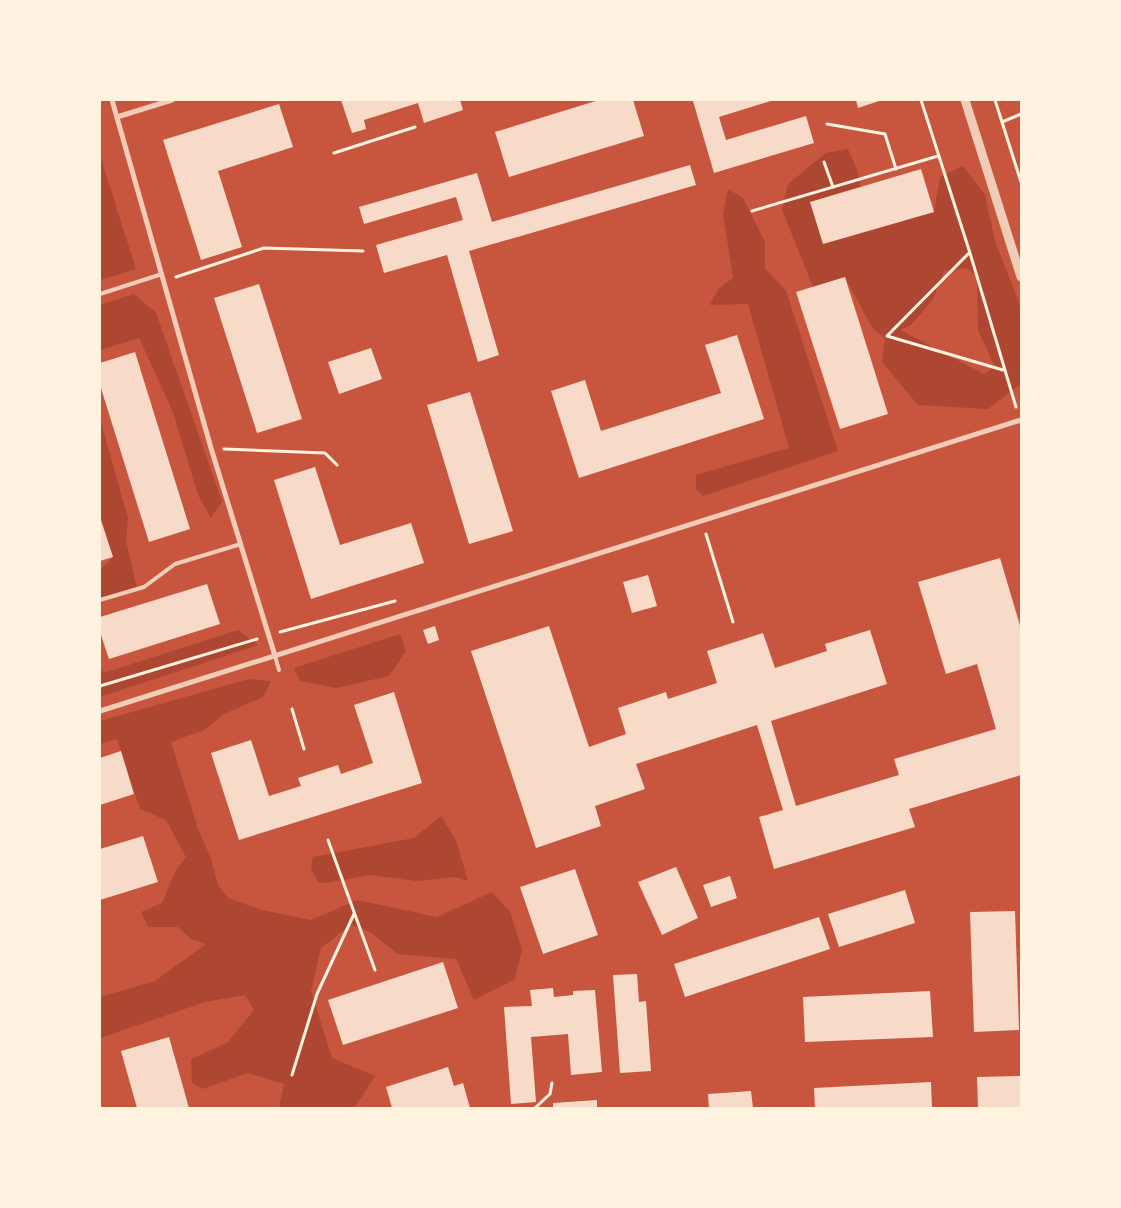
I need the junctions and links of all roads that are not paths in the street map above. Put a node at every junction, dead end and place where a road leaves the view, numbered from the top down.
1 (112, 100) edge
2 (172, 100) edge
3 (965, 100) edge
4 (117, 117) junction
5 (162, 274) junction
6 (1021, 276) edge
7 (100, 294) edge
8 (1020, 421) edge
9 (241, 544) junction
10 (100, 600) edge
11 (275, 656) junction
12 (279, 670) dead end
13 (100, 711) edge

1 - 4 street
2 - 4 street
3 - 6 street
4 - 5 street
5 - 7 lane
5 - 9 street
8 - 11 street
9 - 10 lane
9 - 11 street
11 - 12 lane
11 - 13 street

